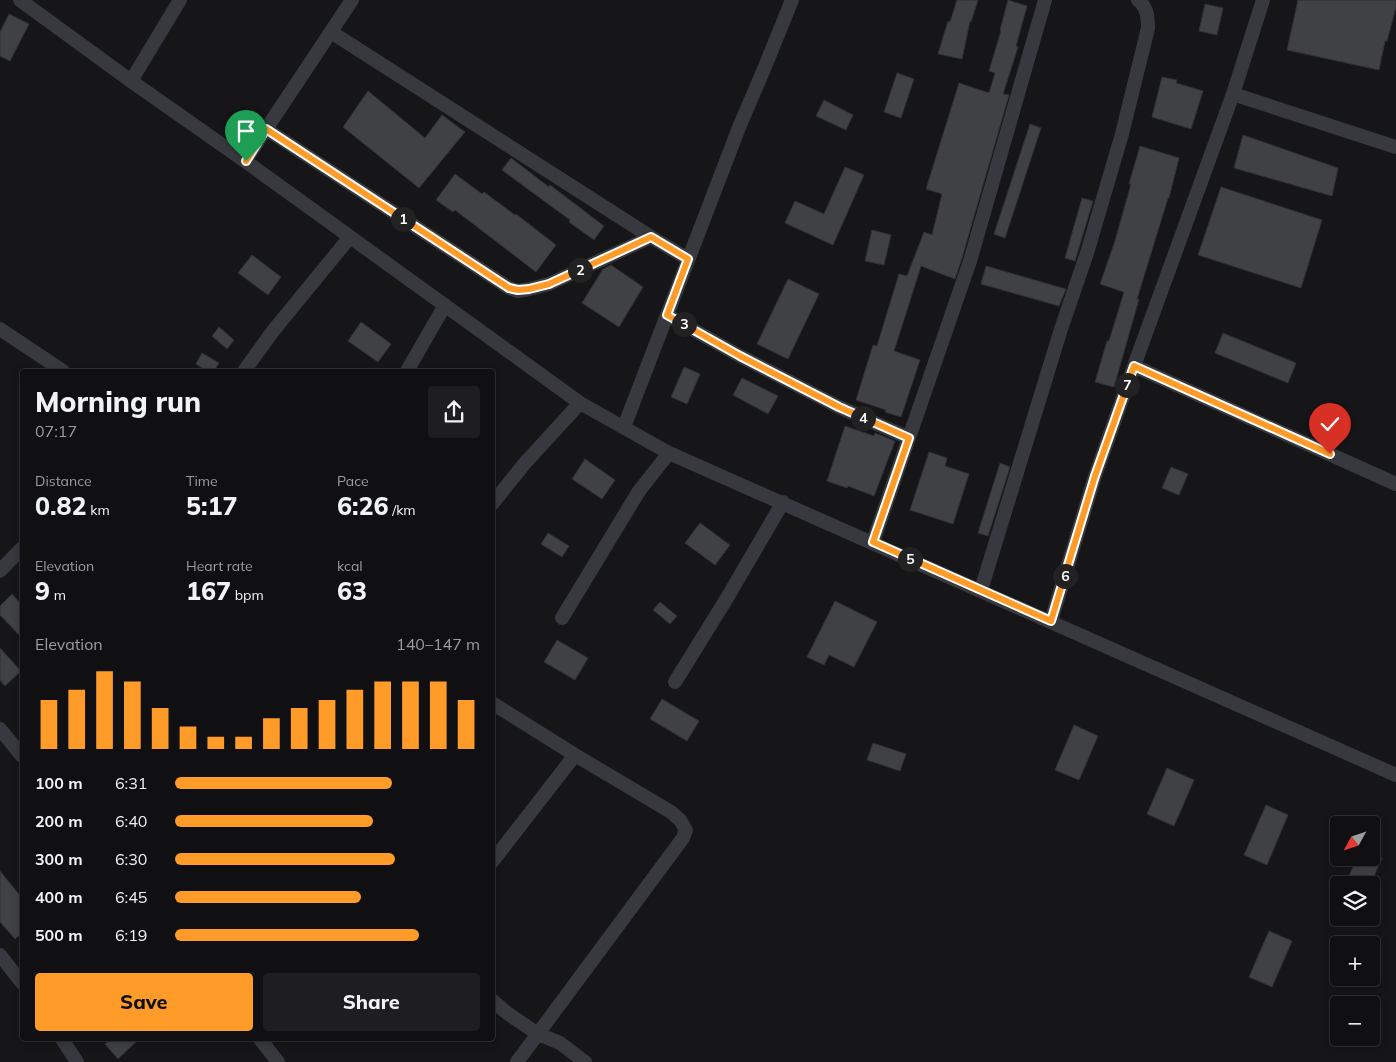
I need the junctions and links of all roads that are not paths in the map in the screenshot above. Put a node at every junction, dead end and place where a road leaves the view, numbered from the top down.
1 (20, 0) edge
2 (180, 0) edge
3 (352, 0) edge
4 (792, 0) edge
5 (1045, 0) edge
6 (1138, 0) edge
7 (1263, 0) edge
8 (331, 32) junction
9 (130, 81) junction
10 (1234, 94) junction
11 (266, 129) junction
12 (1396, 147) edge
13 (246, 161) junction
14 (350, 237) junction
15 (651, 237) junction
16 (688, 259) junction
17 (444, 305) junction
18 (667, 315) junction
19 (0, 329) edge
20 (1134, 366) junction
21 (60, 369) edge
22 (245, 369) edge
23 (408, 369) edge
24 (580, 403) junction
25 (624, 427) junction
26 (909, 438) junction
27 (669, 453) junction
28 (1396, 484) edge
29 (495, 500) edge
30 (783, 502) junction
31 (873, 542) junction
32 (20, 550) edge
33 (0, 571) edge
34 (980, 590) junction
35 (562, 618) dead end
36 (1051, 621) junction
37 (675, 682) dead end
38 (495, 705) edge
39 (0, 729) edge
40 (20, 754) edge
41 (575, 756) junction
42 (1396, 776) edge
43 (495, 858) edge
44 (0, 955) edge
45 (20, 980) edge
46 (495, 1003) edge
47 (538, 1034) junction
48 (63, 1041) edge
49 (262, 1041) edge
50 (77, 1062) edge
51 (278, 1062) edge
52 (517, 1062) edge
53 (585, 1062) edge

1 - 9 street
2 - 9 street
3 - 8 street
4 - 16 street
5 - 26 street
6 - 34 street
7 - 10 street
8 - 11 street
8 - 15 street
9 - 13 street
10 - 12 street
10 - 20 street
11 - 13 street
11 - 15 street
13 - 14 street
14 - 17 street
14 - 22 street
15 - 16 street
16 - 18 street
17 - 23 street
17 - 24 street
18 - 25 street
18 - 26 street
19 - 21 street
20 - 28 street
20 - 36 street
24 - 25 street
24 - 29 street
25 - 27 street
26 - 31 street
27 - 30 street
27 - 35 street
30 - 31 street
30 - 37 street
31 - 34 street
32 - 33 street
34 - 36 street
36 - 42 street
38 - 41 street
39 - 40 street
41 - 43 street
41 - 47 street
44 - 45 street
46 - 47 street
47 - 52 street
47 - 53 street
48 - 50 street
49 - 51 street

